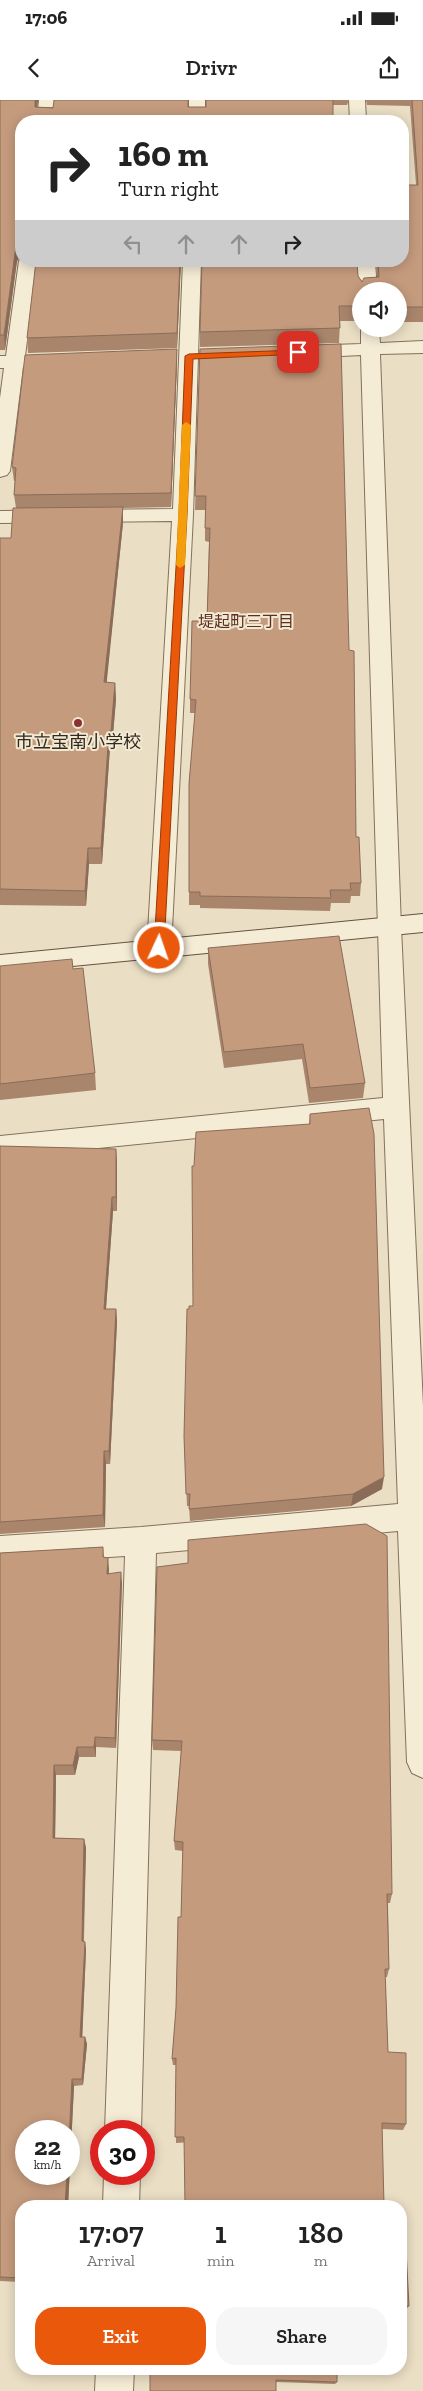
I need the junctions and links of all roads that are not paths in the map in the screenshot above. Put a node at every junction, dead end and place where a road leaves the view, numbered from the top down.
1 (47, 100) edge
2 (198, 100) edge
3 (357, 100) edge
4 (45, 115) edge
5 (197, 115) edge
6 (358, 115) edge
7 (27, 267) edge
8 (192, 267) edge
9 (366, 267) edge
10 (367, 282) edge
11 (370, 339) edge
12 (423, 347) edge
13 (285, 353) edge
14 (83, 360) edge
15 (8, 362) edge
16 (0, 471) edge
17 (183, 515) junction
18 (0, 516) edge
19 (423, 923) edge
20 (389, 927) junction
21 (159, 948) junction
22 (0, 964) edge
23 (397, 1107) junction
24 (0, 1147) edge
25 (417, 1516) edge
26 (141, 1542) junction
27 (0, 1550) edge
28 (423, 1762) edge
29 (123, 2120) edge
30 (122, 2185) edge
31 (121, 2200) edge
32 (115, 2375) edge
33 (114, 2391) edge

1 - 4 street
2 - 5 street
3 - 6 street
7 - 15 street
8 - 17 street
9 - 10 street
11 - 12 street
11 - 13 street
11 - 20 street
14 - 15 street
15 - 16 street
17 - 18 street
17 - 21 street
19 - 20 street
20 - 21 street
20 - 23 street
21 - 22 street
23 - 24 street
23 - 25 street
25 - 26 street
25 - 28 street
26 - 27 street
26 - 29 street
30 - 31 street
32 - 33 street

